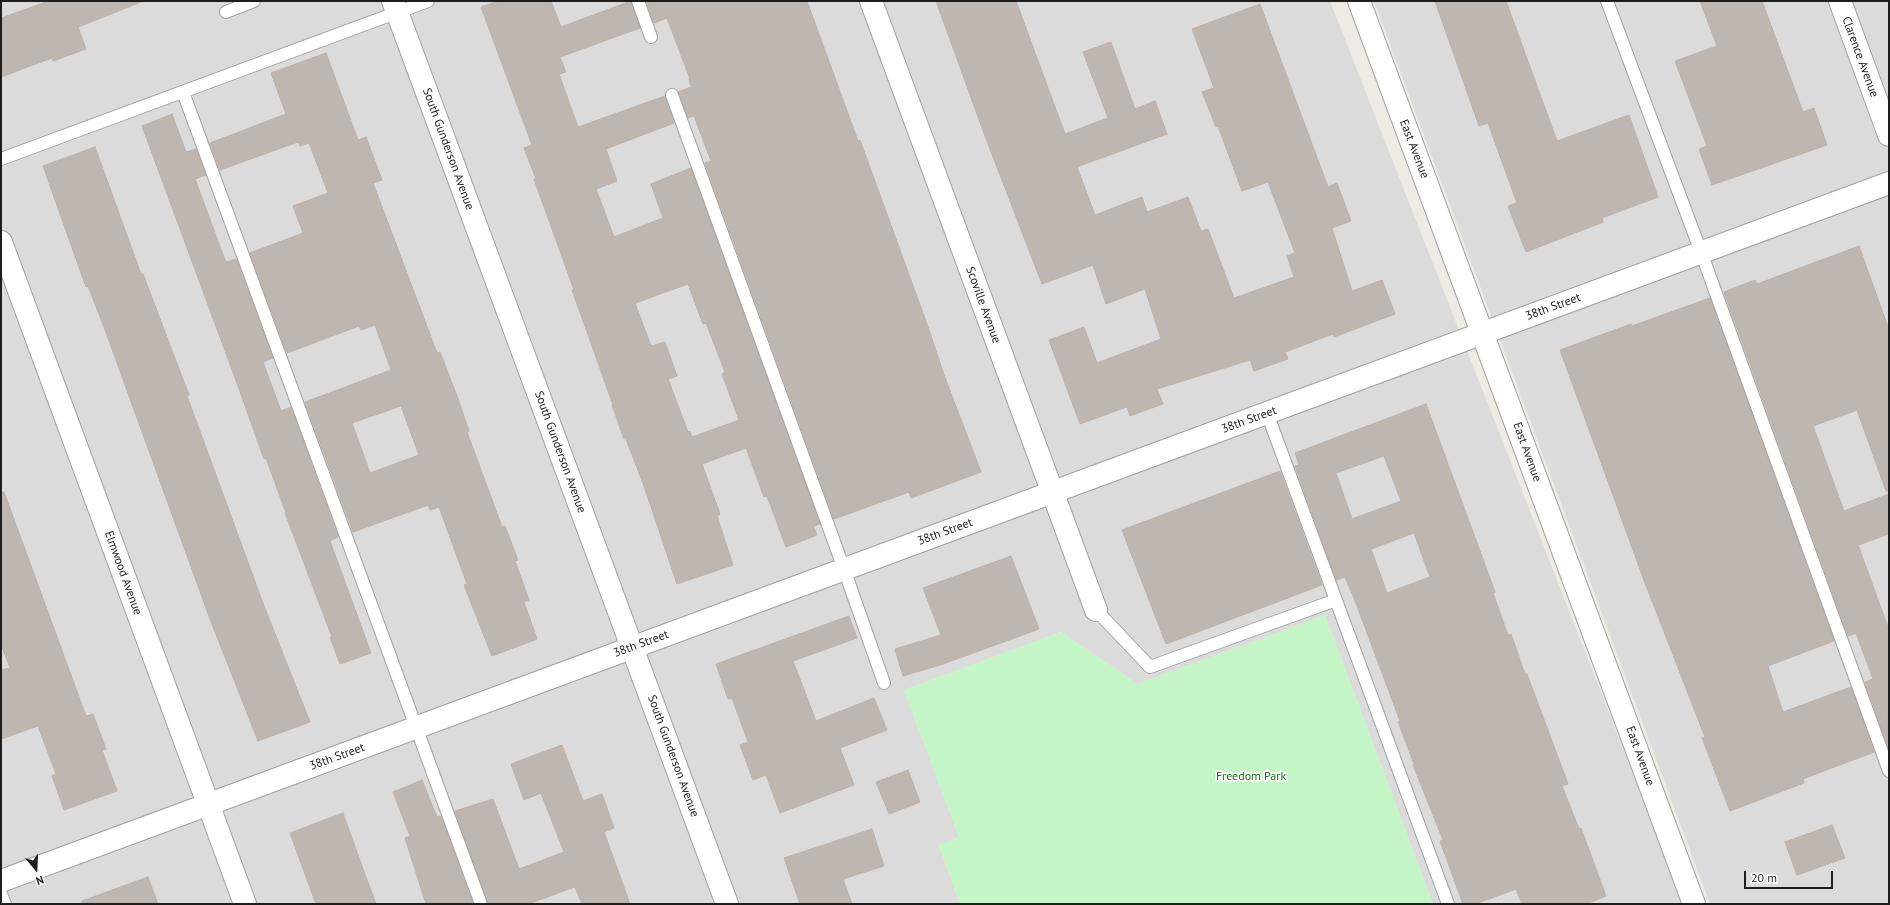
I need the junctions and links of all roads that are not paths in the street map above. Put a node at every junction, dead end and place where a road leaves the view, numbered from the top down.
1 (254, 1) edge
2 (428, 1) edge
3 (638, 1) edge
4 (871, 1) edge
5 (1359, 1) edge
6 (1607, 1) edge
7 (1840, 1) edge
8 (395, 7) edge
9 (226, 12) dead end
10 (651, 37) dead end
11 (183, 92) junction
12 (672, 95) dead end
13 (1889, 135) edge
14 (1, 159) edge
15 (1889, 183) edge
16 (1, 242) edge
17 (1701, 252) junction
18 (1483, 333) junction
19 (1267, 413) junction
20 (1052, 492) junction
21 (844, 569) junction
22 (1336, 600) junction
23 (1096, 610) joint
24 (632, 648) junction
25 (884, 682) dead end
26 (415, 728) junction
27 (1889, 771) edge
28 (208, 804) junction
29 (1, 881) edge
30 (1, 894) edge
31 (5, 904) edge
32 (245, 904) edge
33 (481, 904) edge
34 (727, 904) edge
35 (1448, 904) edge
36 (1694, 904) edge

1 - 9 lane
2 - 8 lane
3 - 10 lane
4 - 20 street, Scoville Avenue
5 - 18 street, East Avenue
6 - 17 lane
7 - 13 street, Clarence Avenue
8 - 11 lane
8 - 24 street, South Gunderson Avenue
11 - 14 lane
11 - 26 lane
12 - 21 lane
15 - 17 street, 38th Street
16 - 28 street, Elmwood Avenue
17 - 18 street, 38th Street
17 - 27 lane
18 - 19 street, 38th Street
18 - 36 street, East Avenue
19 - 20 street, 38th Street
19 - 22 lane
20 - 21 street, 38th Street
20 - 23 street, Scoville Avenue
21 - 24 street, 38th Street
21 - 25 lane
22 - 23 lane
22 - 35 lane
24 - 26 street, 38th Street
24 - 34 street, South Gunderson Avenue
26 - 28 street, 38th Street
26 - 33 lane
28 - 29 street, 38th Street
28 - 32 street, Elmwood Avenue
30 - 31 lane

